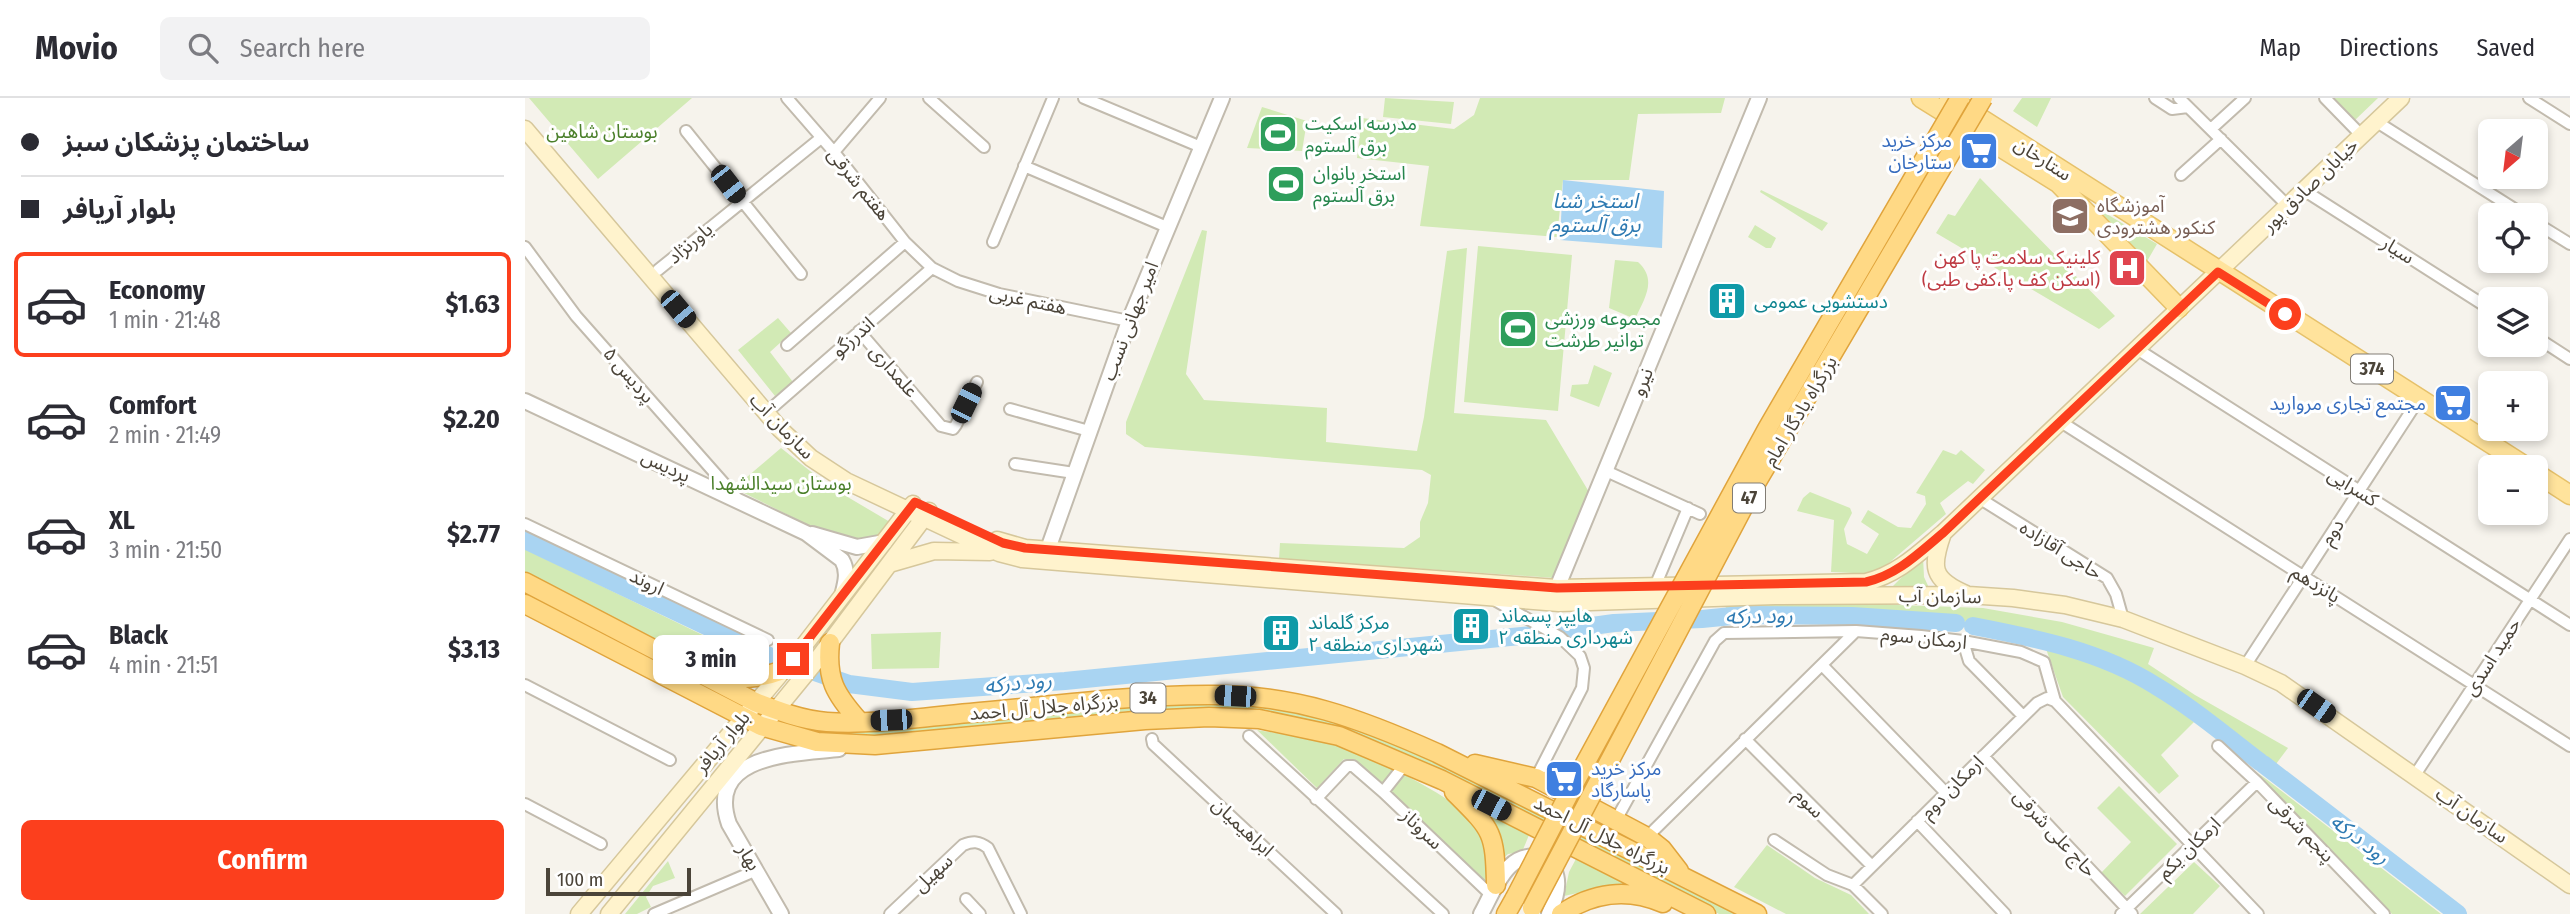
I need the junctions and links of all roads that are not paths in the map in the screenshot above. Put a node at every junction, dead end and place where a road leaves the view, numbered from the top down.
1 (787, 98) edge
2 (880, 98) edge
3 (929, 98) edge
4 (1053, 98) edge
5 (1084, 98) edge
6 (1222, 98) edge
7 (1759, 98) edge
8 (1921, 98) edge
9 (1949, 98) edge
10 (1960, 98) edge
11 (1983, 98) edge
12 (2155, 98) edge
13 (2179, 98) edge
14 (2245, 98) edge
15 (2325, 98) edge
16 (2401, 98) edge
17 (2529, 98) edge
18 (2188, 107) junction
19 (525, 115) edge
20 (2377, 122) junction
21 (2570, 124) edge
22 (525, 128) edge
23 (2211, 129) junction
24 (686, 131) dead end
25 (2362, 136) junction
26 (821, 138) junction
27 (2221, 139) junction
28 (984, 147) dead end
29 (1201, 147) junction
30 (834, 152) junction
31 (1024, 166) junction
32 (2181, 175) dead end
33 (2305, 191) junction
34 (741, 201) junction
35 (2505, 203) edge
36 (2289, 207) junction
37 (1167, 227) junction
38 (2548, 230) edge
39 (905, 242) junction
40 (992, 242) dead end
41 (2570, 244) edge
42 (525, 247) edge
43 (932, 268) junction
44 (657, 270) junction
45 (2218, 272) junction
46 (801, 274) dead end
47 (2478, 301) edge
48 (2179, 308) junction
49 (1129, 321) junction
50 (859, 331) junction
51 (787, 345) dead end
52 (2548, 345) edge
53 (2137, 349) junction
54 (2570, 359) edge
55 (977, 382) dead end
56 (2419, 399) junction
57 (525, 401) edge
58 (774, 406) junction
59 (1010, 409) dead end
60 (2061, 422) junction
61 (1089, 431) junction
62 (2508, 455) edge
63 (1015, 464) dead end
64 (1606, 471) junction
65 (1074, 473) junction
66 (2548, 481) edge
67 (2359, 491) junction
68 (2570, 495) edge
69 (882, 498) junction
70 (1979, 498) junction
71 (738, 499) junction
72 (912, 506) junction
73 (1688, 508) junction
74 (927, 513) junction
75 (1700, 514) dead end
76 (525, 524) edge
77 (806, 533) junction
78 (1943, 533) junction
79 (890, 535) junction
80 (2570, 539) edge
81 (999, 553) junction
82 (1046, 554) junction
83 (889, 564) junction
84 (2304, 576) junction
85 (525, 582) edge
86 (1557, 588) junction
87 (1649, 590) junction
88 (1781, 590) junction
89 (1968, 594) junction
90 (1491, 597) junction
91 (841, 598) junction
92 (2530, 600) junction
93 (525, 604) edge
94 (2123, 619) junction
95 (2570, 625) edge
96 (1856, 631) junction
97 (768, 640) dead end
98 (1963, 641) junction
99 (830, 643) joint
100 (823, 663) junction
101 (1822, 665) junction
102 (2245, 666) junction
103 (783, 670) junction
104 (695, 672) junction
105 (525, 685) edge
106 (2474, 685) junction
107 (2055, 701) junction
108 (755, 702) junction
109 (775, 710) junction
110 (968, 713) junction
111 (2023, 716) junction
112 (742, 717) junction
113 (859, 721) junction
114 (761, 726) junction
115 (969, 736) junction
116 (1249, 736) dead end
117 (1152, 739) dead end
118 (1745, 739) junction
119 (875, 745) junction
120 (2218, 746) dead end
121 (2570, 746) edge
122 (1983, 756) junction
123 (1447, 758) junction
124 (670, 760) dead end
125 (1406, 763) junction
126 (2415, 775) junction
127 (1536, 778) junction
128 (1442, 780) junction
129 (2257, 782) junction
130 (1383, 792) junction
131 (1946, 793) junction
132 (1316, 799) junction
133 (525, 804) edge
134 (1616, 820) junction
135 (1917, 821) junction
136 (1647, 837) junction
137 (1774, 840) dead end
138 (601, 844) dead end
139 (2192, 844) junction
140 (1872, 866) junction
141 (757, 870) junction
142 (1683, 876) junction
143 (1853, 885) junction
144 (2570, 885) edge
145 (1494, 890) junction
146 (965, 899) dead end
147 (682, 909) edge
148 (1530, 911) edge
149 (2126, 912) edge
150 (611, 913) edge
151 (579, 914) edge
152 (654, 914) edge
153 (781, 914) edge
154 (890, 914) edge
155 (980, 914) edge
156 (1021, 914) edge
157 (1336, 914) edge
158 (1443, 914) edge
159 (1481, 914) edge
160 (1506, 914) edge
161 (1549, 914) edge
162 (1561, 914) edge
163 (1697, 914) edge
164 (1706, 914) edge
165 (1757, 914) edge
166 (1882, 914) edge
167 (2005, 914) edge
168 (2258, 914) edge
169 (2384, 914) edge

1 - 26 street, هفتم شرقی
2 - 30 street
3 - 28 street
4 - 31 street
5 - 29 street
6 - 29 street, امیر جهانی نسب
7 - 64 street, نیرو
8 - 48 main road, ستارخان
9 - 45 main road, ستارخان / 374
10 - 160 highway, بزرگراه یادگار امام / 47, bridge
11 - 148 highway, بزرگراه یادگار امام / 47, bridge
12 - 18 street
13 - 18 street
14 - 23 street
15 - 25 street
16 - 20 main road, خیابان صادق پور
17 - 21 street
18 - 23 street
19 - 44 main road, سازمان آب
20 - 25 main road, خیابان صادق پور
20 - 35 street
22 - 69 main road, سازمان آب
23 - 27 street
24 - 34 street
25 - 33 main road, خیابان صادق پور
26 - 30 street, هفتم شرقی
26 - 34 street, یاورنژاد
27 - 32 street
27 - 36 street
29 - 37 street, امیر جهانی نسب
30 - 39 street, هفتم شرقی
31 - 37 street
31 - 40 street
33 - 36 main road, خیابان صادق پور
33 - 47 street, سیار
34 - 44 street, یاورنژاد
34 - 46 street
36 - 45 main road, خیابان صادق پور
37 - 49 street, امیر جهانی نسب
38 - 41 street
39 - 43 street, هفتم شرقی
39 - 51 street
42 - 71 street, پردیس ۵
43 - 49 street, هفتم غربی
43 - 50 street, اندرزگو
44 - 58 main road, سازمان آب
45 - 48 main road, خیابان صادق پور
45 - 56 main road, ستارخان / 374
48 - 53 main road, خیابان صادق پور
49 - 61 street, امیر جهانی نسب
50 - 55 street, علمداری
50 - 58 street, اندرزگو
52 - 54 street
53 - 60 main road, خیابان صادق پور
53 - 67 street, کسرایی
56 - 62 main road, ستارخان / 374
56 - 67 street, دوم
57 - 71 street, پردیس
58 - 72 main road, سازمان آب
59 - 61 street
60 - 70 main road, سازمان آب
60 - 84 street, پانزدهم
61 - 65 street, امیر جهانی نسب
63 - 65 street
64 - 73 street
64 - 86 street, نیرو
65 - 82 street, امیر جهانی نسب
66 - 68 main road
67 - 84 street, دوم
67 - 92 street, کسرایی
69 - 72 main road, سازمان آب
69 - 79 main road
70 - 78 main road, سازمان آب
70 - 94 street, حاجی آقازاده
71 - 77 street, پردیس
72 - 74 main road, سازمان آب
72 - 79 main road, بلوار آریافر
73 - 75 street
73 - 87 street
74 - 81 main road, سازمان آب
74 - 82 main road, سازمان آب
74 - 83 main road
76 - 97 street, اروند
77 - 79 street
77 - 91 street
78 - 88 main road, سازمان آب
78 - 89 main road
79 - 91 main road, بلوار آریافر
80 - 92 street, حمید اسدی
81 - 82 main road, سازمان آب
81 - 83 main road
82 - 86 main road, سازمان آب
82 - 90 main road, سازمان آب
83 - 99 main road
84 - 102 street, دوم
84 - 106 street, پانزدهم
85 - 104 highway, بزرگراه جلال آل احمد / 34
86 - 87 main road, سازمان آب
87 - 88 main road, سازمان آب
87 - 90 main road, سازمان آب
88 - 89 main road, سازمان آب
89 - 94 main road, سازمان آب
90 - 127 street
91 - 103 main road, بلوار آریافر
92 - 95 street, کسرایی
92 - 106 street, حمید اسدی
93 - 112 highway, بزرگراه جلال آل احمد / 34
94 - 102 main road, سازمان آب
96 - 98 street, ارمکان سوم
96 - 101 street, ارمکان سوم
96 - 134 street
98 - 107 street, ارمکان سوم
98 - 111 street
99 - 100 highway
100 - 109 main road, بلوار آریافر
100 - 113 highway
101 - 118 street, ارمکان سوم
101 - 131 street
102 - 126 main road, سازمان آب
103 - 104 highway
103 - 108 main road, بلوار آریافر
104 - 108 highway, بزرگراه جلال آل احمد / 34
105 - 124 street
106 - 121 street, پانزدهم
106 - 126 street, حمید اسدی
107 - 111 street, ارمکان دوم
107 - 139 street, ارمکان سوم
108 - 109 highway, بزرگراه جلال آل احمد / 34
108 - 112 main road, بلوار آریافر
109 - 113 highway, بزرگراه جلال آل احمد / 34
109 - 114 main road, بلوار آریافر
110 - 113 highway, بزرگراه جلال آل احمد / 34
110 - 115 highway
110 - 123 highway, بزرگراه جلال آل احمد / 34
111 - 122 street, ارمکان دوم
112 - 114 highway, بزرگراه جلال آل احمد / 34
112 - 151 main road, بلوار آریافر
114 - 119 highway, بزرگراه جلال آل احمد / 34
114 - 150 main road, بلوار آریافر
115 - 119 highway, بزرگراه جلال آل احمد / 34
115 - 125 highway, بزرگراه جلال آل احمد / 34
116 - 132 street
117 - 157 street, ابراهیمیان
118 - 136 street, ارمکان سوم
118 - 140 street, سوم
119 - 141 street, بهار
120 - 129 street, پنجم شرقی
122 - 131 street, ارمکان دوم
122 - 149 street, حاج علی شرقی
123 - 127 highway
123 - 142 highway, بزرگراه جلال آل احمد / 34
125 - 128 highway, بزرگراه جلال آل احمد / 34
125 - 130 street
126 - 144 main road, سازمان آب
127 - 134 highway
128 - 145 highway
128 - 164 highway, بزرگراه جلال آل احمد / 34
129 - 139 street, ارمکان یکم
129 - 169 street, پنجم شرقی
130 - 132 street, سروناز
130 - 145 street, سروناز
131 - 135 street, ارمکان دوم
132 - 158 street
133 - 138 street
134 - 136 highway
135 - 140 street, ارمکان دوم
135 - 167 street
136 - 142 highway
137 - 143 street
139 - 149 street, ارمکان یکم
139 - 168 street, ارمکان سوم
140 - 143 street, ارمکان دوم
141 - 147 street
141 - 153 street, بهار
142 - 165 highway, بزرگراه جلال آل احمد / 34
143 - 166 street
145 - 159 street
145 - 161 street
146 - 155 street
147 - 152 street
154 - 156 street, سهیل
162 - 163 highway

